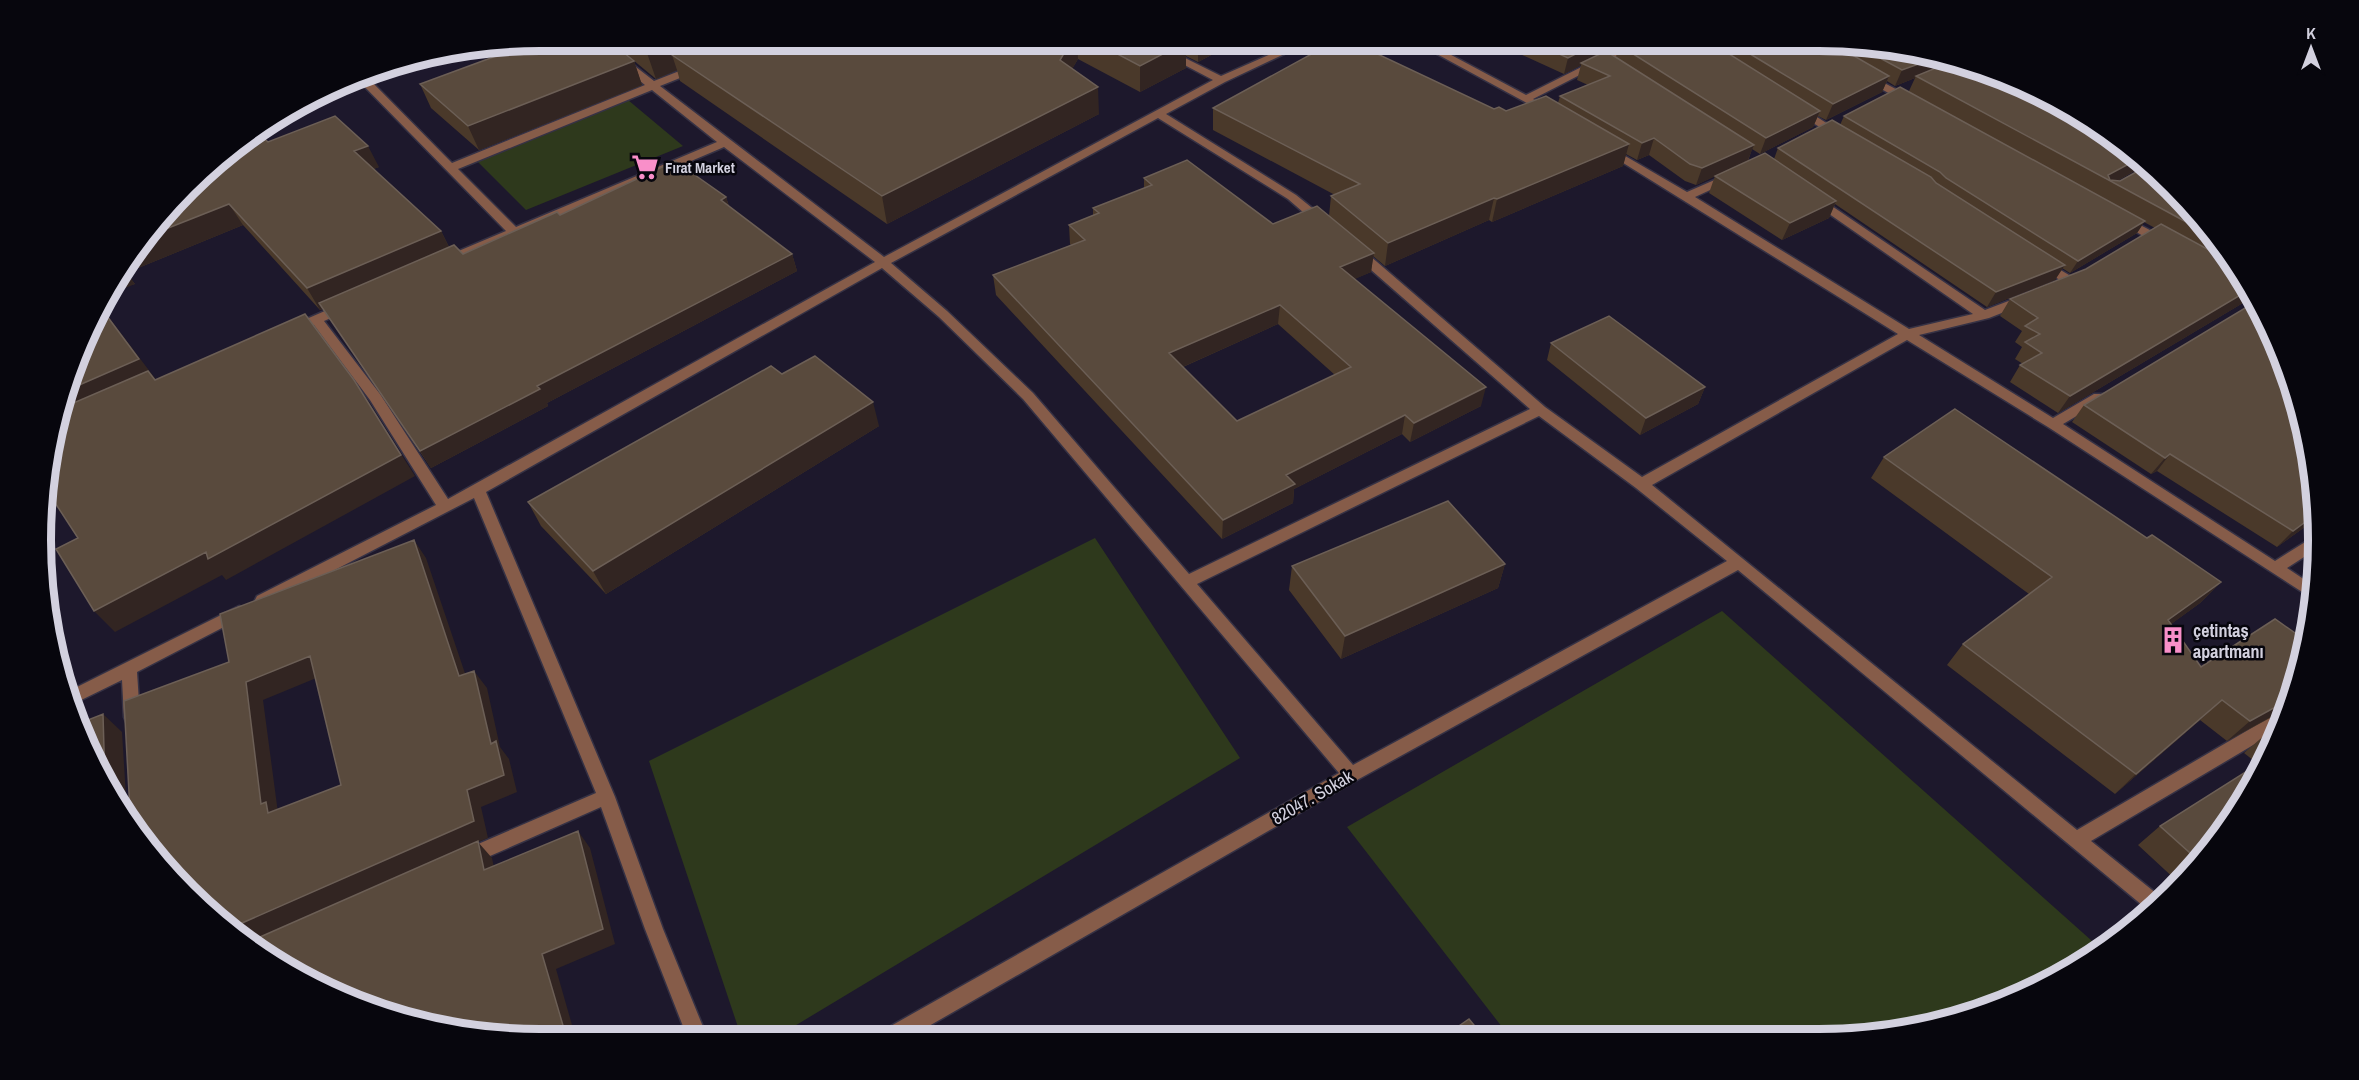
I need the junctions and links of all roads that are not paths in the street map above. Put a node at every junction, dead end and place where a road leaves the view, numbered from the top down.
1 (1165, 51) edge
2 (1283, 51) edge
3 (1438, 51) edge
4 (1626, 51) edge
5 (614, 54) edge
6 (705, 64) edge
7 (1853, 69) edge
8 (1221, 80) junction
9 (367, 83) edge
10 (1914, 84) edge
11 (654, 87) junction
12 (1889, 95) junction
13 (1526, 99) junction
14 (1788, 103) edge
15 (1915, 104) edge
16 (1158, 114) junction
17 (1556, 117) edge
18 (1847, 139) edge
19 (1596, 142) edge
20 (725, 143) junction
21 (453, 167) junction
22 (1739, 172) edge
23 (1809, 196) edge
24 (1686, 197) junction
25 (2107, 211) edge
26 (513, 231) junction
27 (2148, 234) junction
28 (2129, 244) edge
29 (2178, 250) edge
30 (2031, 256) edge
31 (883, 262) junction
32 (437, 266) edge
33 (360, 300) edge
34 (1984, 315) junction
35 (317, 320) junction
36 (284, 334) edge
37 (1908, 334) junction
38 (2114, 388) edge
39 (1539, 410) junction
40 (2053, 424) junction
41 (1641, 484) junction
42 (478, 490) junction
43 (446, 507) junction
44 (2308, 547) edge
45 (1739, 562) junction
46 (2276, 568) junction
47 (1187, 582) junction
48 (2306, 587) edge
49 (129, 668) junction
50 (76, 695) edge
51 (2272, 725) edge
52 (133, 736) edge
53 (1351, 775) junction
54 (606, 797) junction
55 (2076, 840) junction
56 (456, 863) edge
57 (2150, 900) edge
58 (694, 1029) edge
59 (905, 1029) edge

1 - 8 street
2 - 8 street
3 - 13 street
4 - 13 street
5 - 11 street
6 - 11 street
7 - 12 street
8 - 16 street
9 - 21 street
10 - 12 street
11 - 20 street
11 - 21 street
12 - 15 street
13 - 17 street
14 - 18 street
16 - 31 street
16 - 39 street
19 - 24 street
20 - 26 street
20 - 31 street
21 - 26 street
22 - 24 street
23 - 34 street
24 - 37 street
25 - 27 street
26 - 32 street
27 - 28 street
27 - 29 street
30 - 34 street
31 - 42 street
31 - 47 street
33 - 35 street
34 - 37 street
35 - 36 street
35 - 43 street
37 - 40 street
37 - 41 street
38 - 40 street
39 - 41 street
39 - 47 street
40 - 46 street
41 - 45 street
42 - 43 street
42 - 54 street
43 - 49 street
44 - 46 street
45 - 53 street, 82047. Sokak
45 - 55 street
46 - 48 street
47 - 53 street
49 - 50 street
49 - 52 street
51 - 55 street
53 - 59 street, 82047. Sokak
54 - 56 street
54 - 58 street
55 - 57 street

